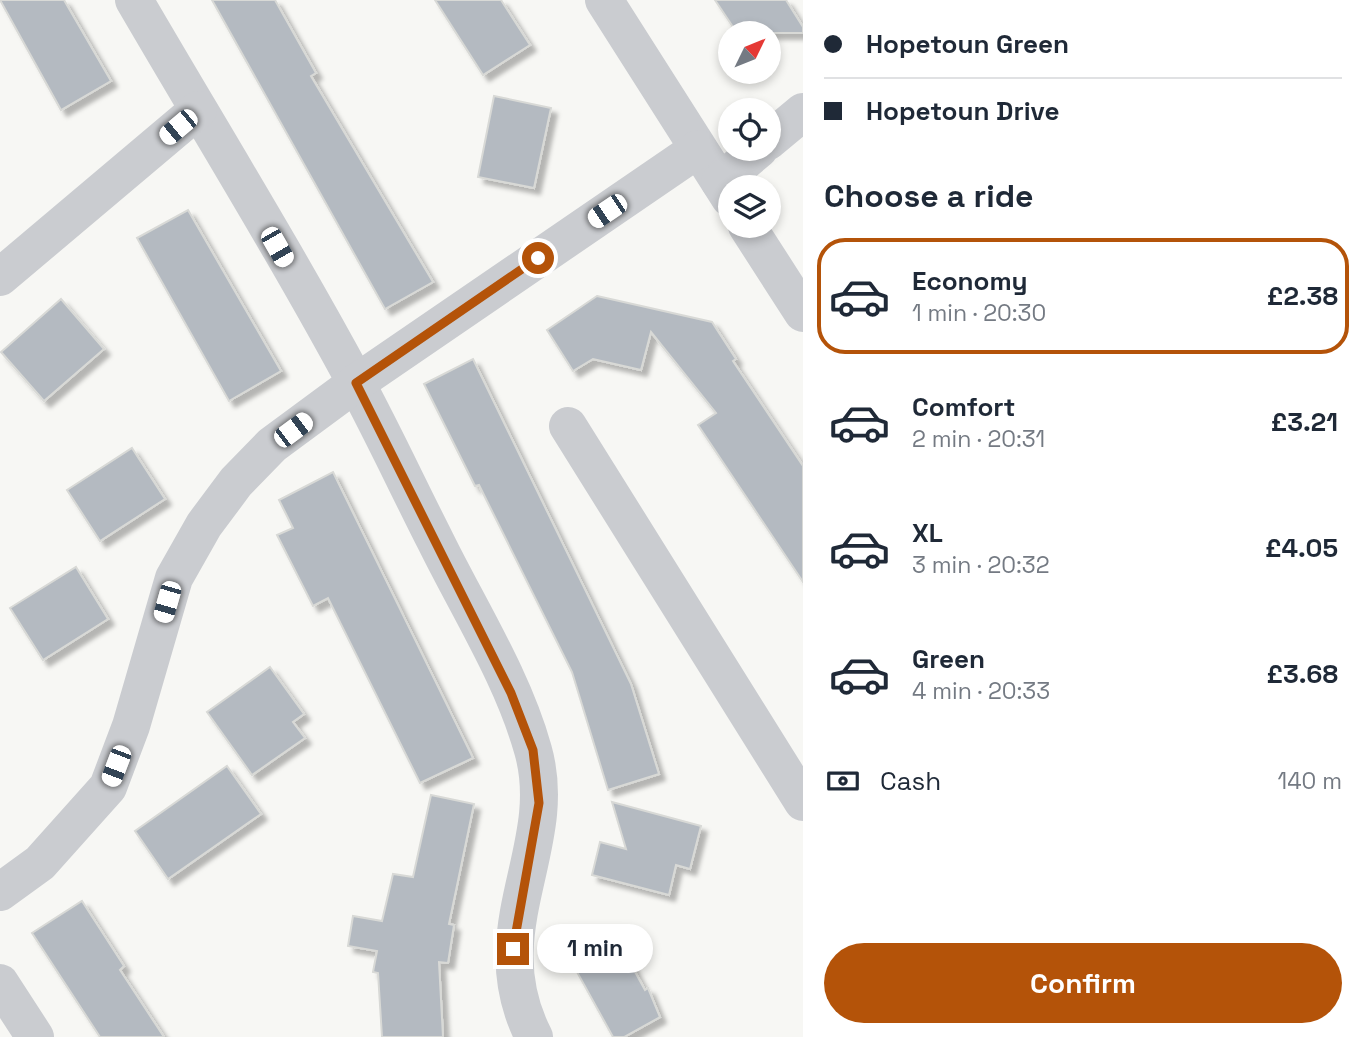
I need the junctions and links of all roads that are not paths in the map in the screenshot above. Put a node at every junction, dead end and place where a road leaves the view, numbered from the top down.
1 (134, 0) edge
2 (604, 0) edge
3 (198, 110) junction
4 (803, 112) edge
5 (781, 130) edge
6 (698, 149) junction
7 (749, 161) edge
8 (737, 175) edge
9 (718, 179) edge
10 (755, 238) edge
11 (0, 277) edge
12 (803, 313) edge
13 (356, 383) junction
14 (568, 426) dead end
15 (802, 797) edge
16 (0, 892) edge
17 (0, 983) edge
18 (35, 1037) edge
19 (534, 1037) edge

1 - 3 street
2 - 6 street
3 - 11 street
3 - 13 street
4 - 5 street
6 - 9 street
6 - 13 street
7 - 8 street
10 - 12 street
13 - 16 street
13 - 19 street
14 - 15 street
17 - 18 street

